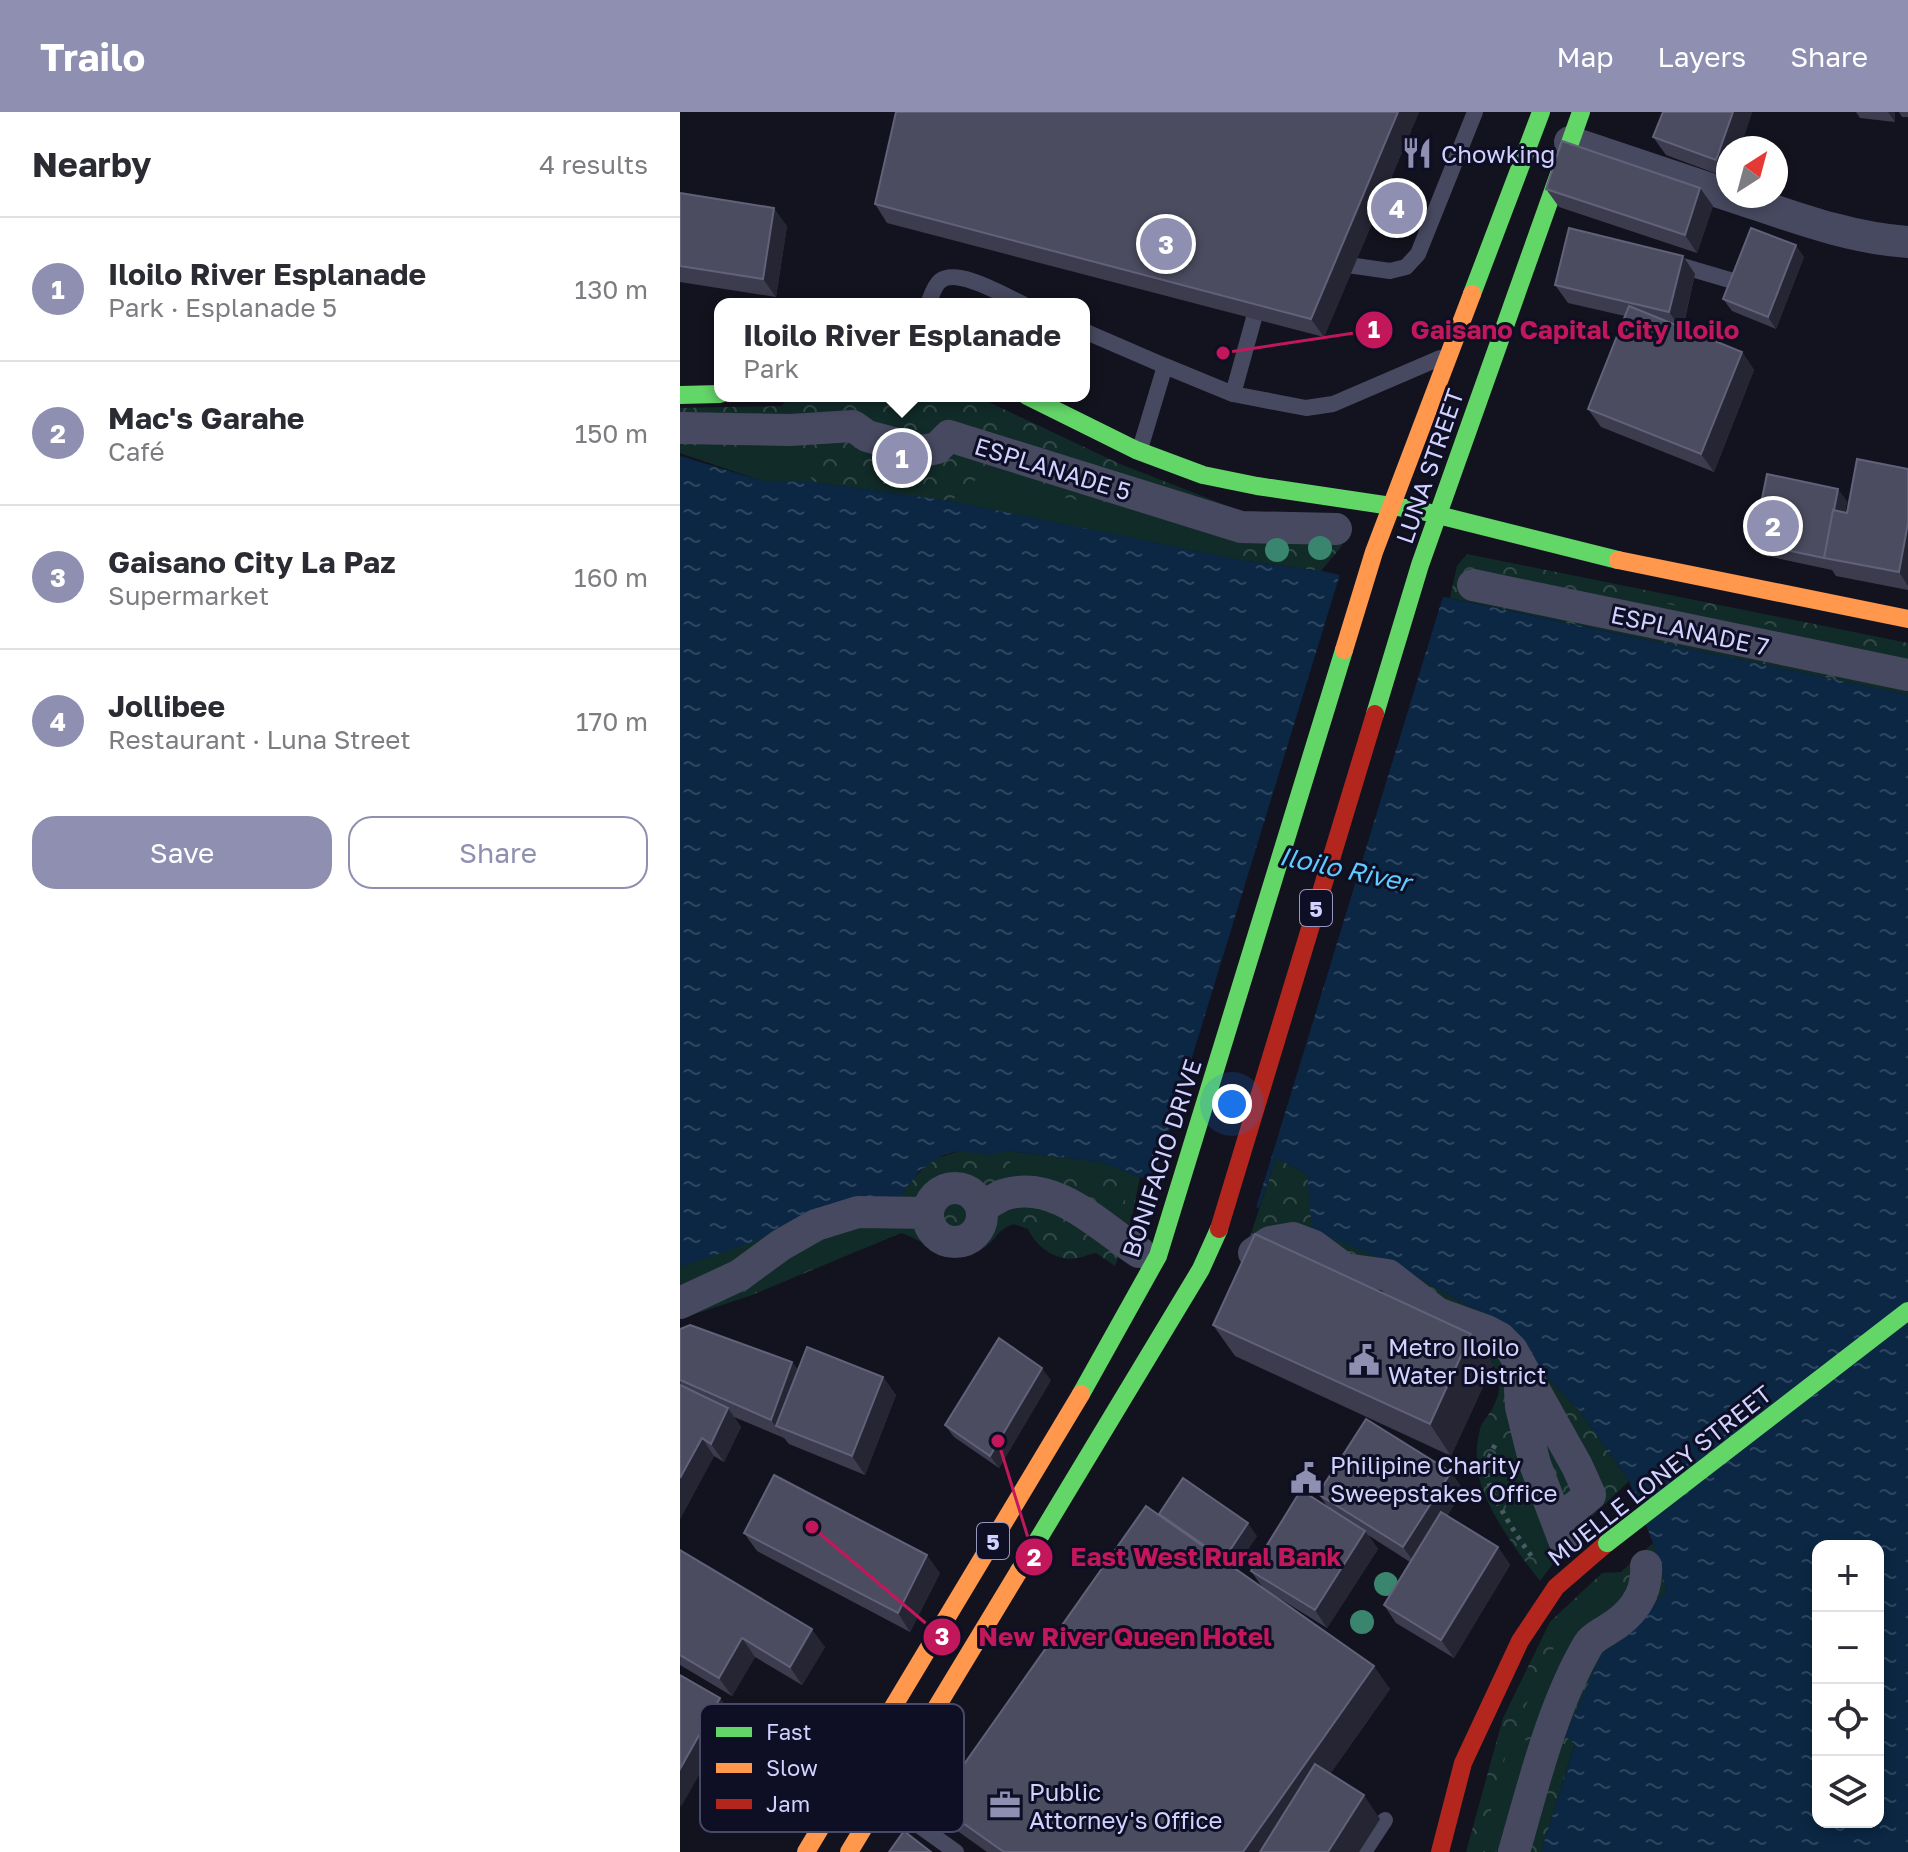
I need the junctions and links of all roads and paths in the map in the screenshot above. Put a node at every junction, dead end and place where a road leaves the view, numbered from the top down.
1 (1475, 112) edge
2 (1541, 112) edge
3 (1581, 112) edge
4 (1570, 142) junction
5 (1716, 191) edge
6 (1766, 208) edge
7 (1908, 242) edge
8 (1657, 259) edge
9 (1324, 261) edge
10 (1733, 281) edge
11 (1264, 287) edge
12 (931, 298) edge
13 (1009, 298) edge
14 (1090, 334) edge
15 (1448, 355) junction
16 (1165, 366) junction
17 (1233, 394) junction
18 (680, 395) edge
19 (714, 395) edge
20 (1039, 402) edge
21 (680, 428) edge
22 (1139, 450) junction
23 (1391, 504) junction
24 (1436, 515) junction
25 (1336, 529) dead end
26 (1374, 552) joint
27 (1473, 585) dead end
28 (1908, 619) edge
29 (1908, 675) edge
30 (1139, 1252) dead end
31 (1254, 1253) edge
32 (680, 1303) edge
33 (1908, 1311) edge
34 (1518, 1363) junction
35 (1645, 1579) dead end
36 (895, 1704) edge
37 (938, 1704) edge
38 (1385, 1820) dead end
39 (818, 1832) edge
40 (861, 1832) edge
41 (928, 1832) edge
42 (806, 1852) edge
43 (849, 1852) edge
44 (956, 1852) edge
45 (1364, 1852) edge
46 (1440, 1852) edge
47 (1514, 1852) edge

1 - 9 lane
2 - 15 main road, LUNA STREET / 5
3 - 4 main road, LUNA STREET / 5
4 - 5 street
4 - 24 main road, LUNA STREET / 5
6 - 7 street
8 - 10 lane
11 - 17 lane
12 - 13 lane
14 - 16 lane
15 - 17 lane
15 - 23 main road, LUNA STREET / 5
16 - 17 lane
16 - 22 lane
18 - 19 main road
20 - 22 main road
21 - 25 street, ESPLANADE 5
22 - 23 main road
23 - 24 main road
23 - 26 main road, LUNA STREET / 5
24 - 28 main road
24 - 37 main road, LUNA STREET / 5
26 - 36 main road, BONIFACIO DRIVE / 5
27 - 29 street, ESPLANADE 7
30 - 32 street
31 - 34 street
33 - 46 main road, MUELLE LONEY STREET, bridge
34 - 34 street
35 - 47 street
38 - 45 lane
39 - 42 main road, BONIFACIO DRIVE / 5
40 - 43 main road, 5
41 - 44 lane

